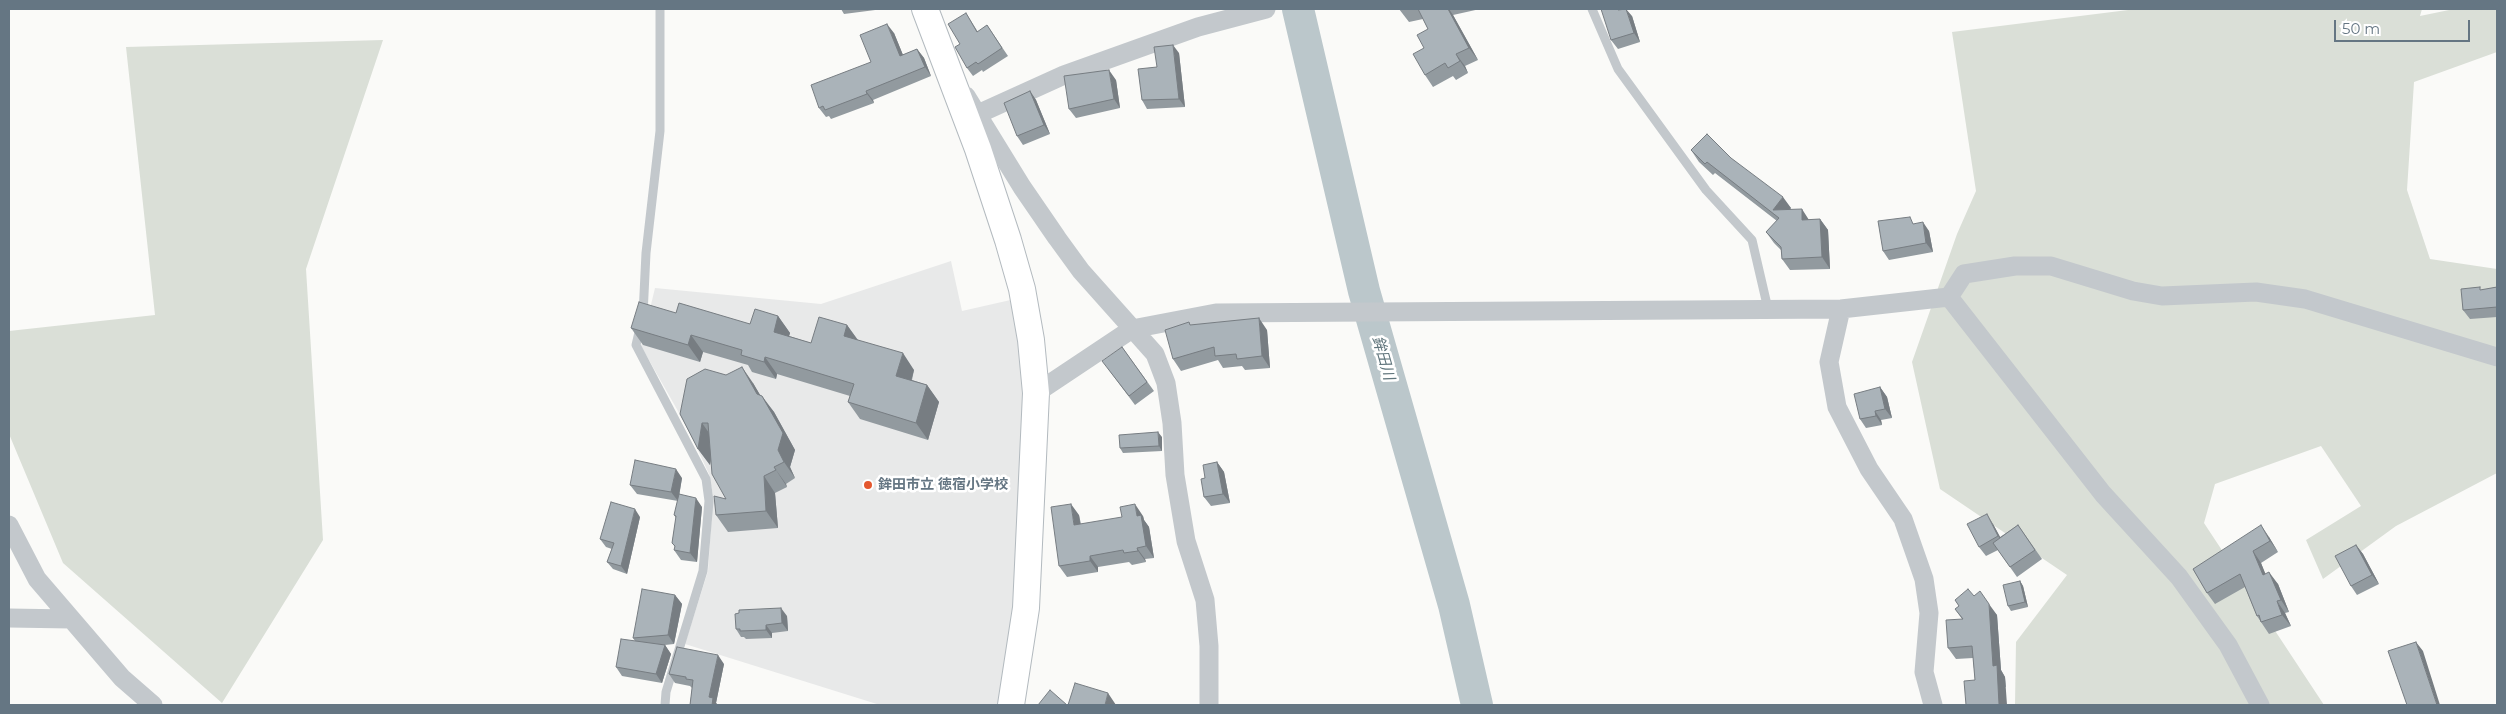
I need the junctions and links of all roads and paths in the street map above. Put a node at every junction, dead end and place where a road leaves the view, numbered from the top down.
1 (660, 9) edge
2 (925, 9) edge
3 (1266, 9) edge
4 (1592, 9) edge
5 (945, 62) junction
6 (978, 114) junction
7 (1949, 297) junction
8 (1768, 309) junction
9 (1841, 309) junction
10 (1132, 329) junction
11 (2497, 357) edge
12 (1036, 393) junction
13 (9, 525) edge
14 (9, 618) edge
15 (71, 619) junction
16 (153, 705) edge
17 (665, 705) edge
18 (1011, 705) edge
19 (1209, 705) edge
20 (1933, 705) edge
21 (2260, 705) edge

1 - 17 lane
2 - 5 street
3 - 6 street
4 - 8 lane
5 - 6 street
5 - 12 street
6 - 10 street
7 - 9 street
7 - 11 street
7 - 21 street
8 - 9 street
8 - 10 street
9 - 20 street
10 - 12 street
10 - 19 street
12 - 18 street
13 - 15 street
14 - 15 street
15 - 16 street

